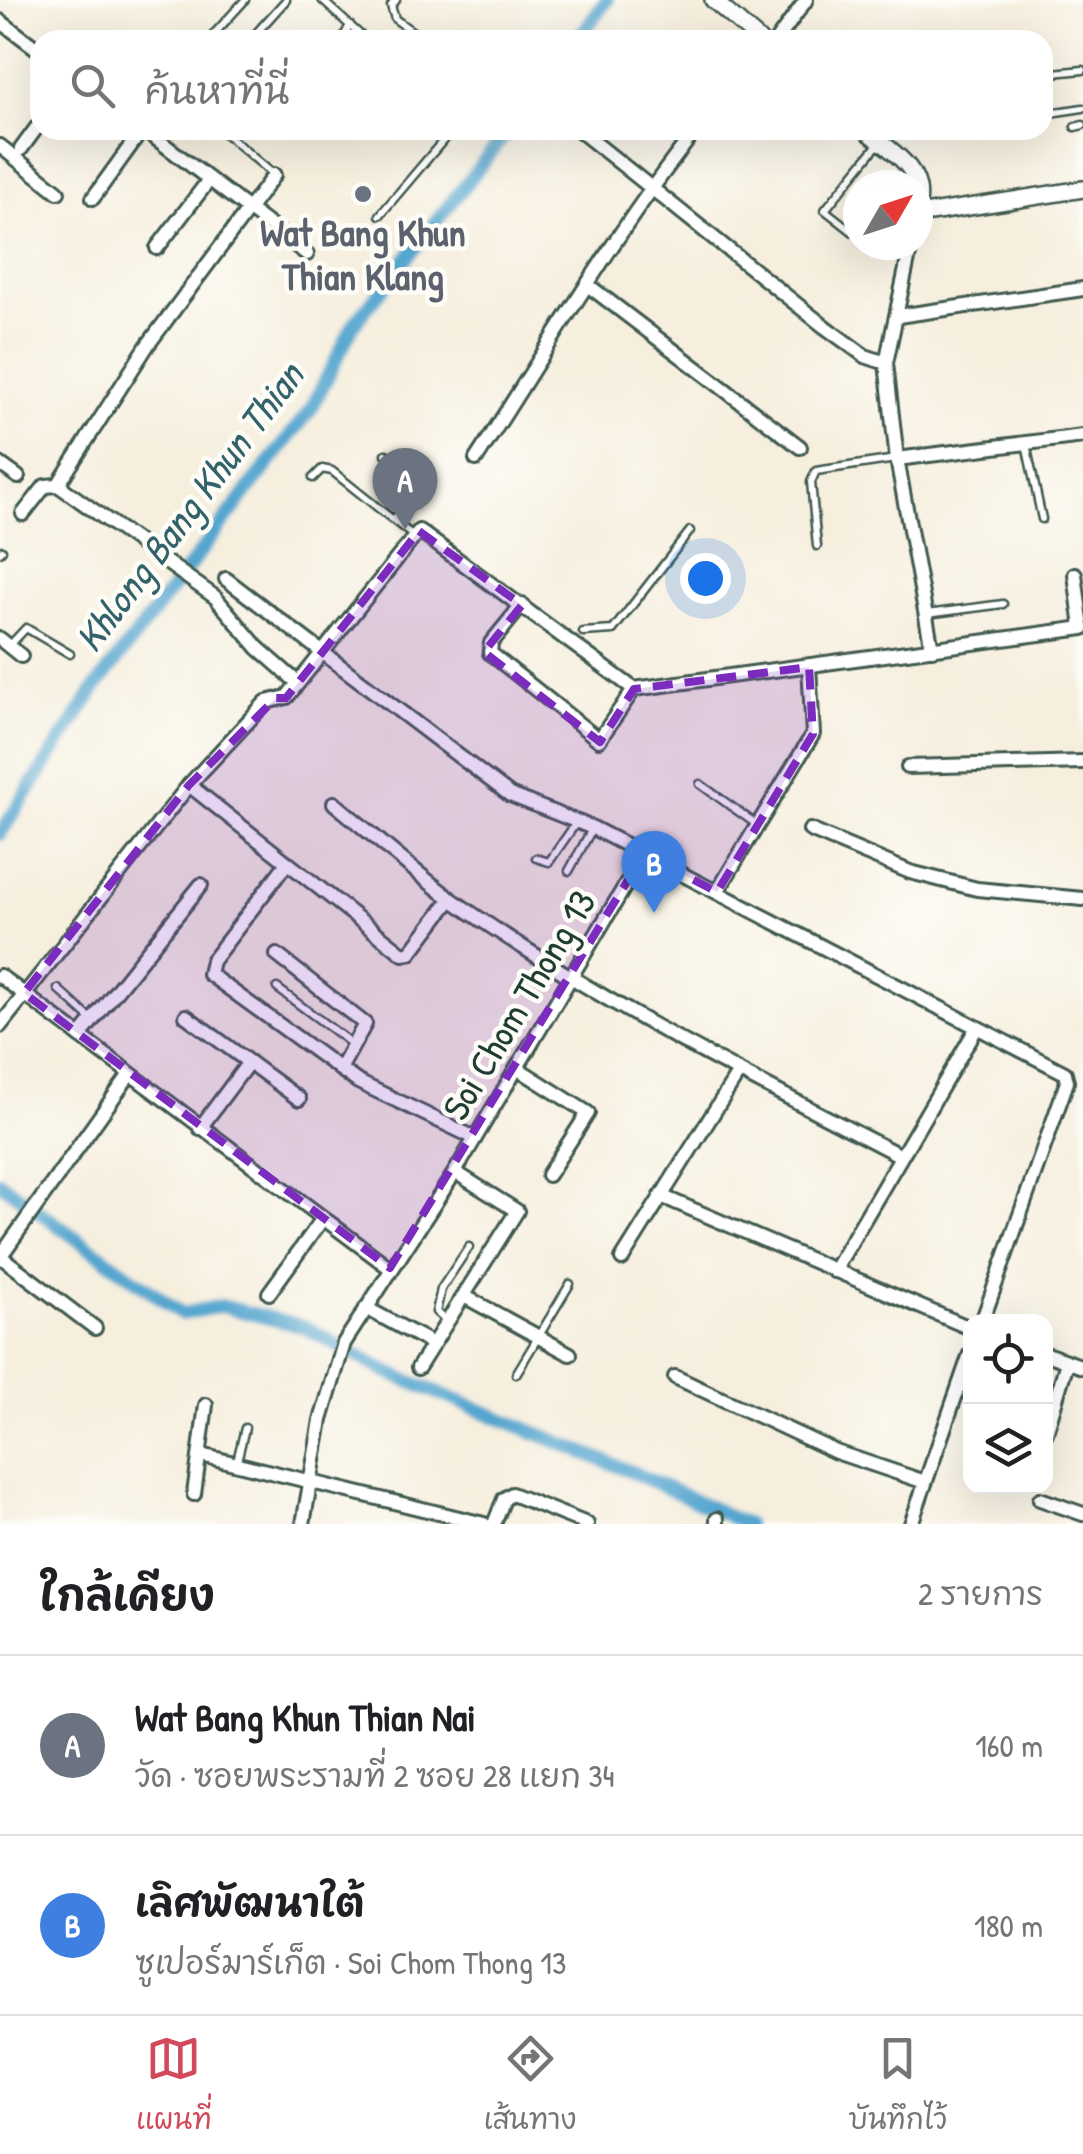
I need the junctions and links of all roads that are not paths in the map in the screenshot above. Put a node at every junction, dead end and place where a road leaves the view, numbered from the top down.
1 (245, 0) edge
2 (286, 0) edge
3 (322, 0) edge
4 (396, 0) edge
5 (713, 0) edge
6 (806, 0) edge
7 (350, 25) junction
8 (3, 29) edge
9 (218, 30) edge
10 (259, 30) edge
11 (347, 30) edge
12 (355, 30) edge
13 (411, 30) edge
14 (748, 30) edge
15 (784, 30) edge
16 (30, 45) edge
17 (1083, 70) edge
18 (1053, 73) edge
19 (1083, 108) edge
20 (1053, 112) edge
21 (30, 138) edge
22 (136, 140) edge
23 (156, 140) edge
24 (234, 140) edge
25 (444, 140) edge
26 (591, 140) edge
27 (688, 140) edge
28 (878, 140) edge
29 (880, 142) junction
30 (0, 146) edge
31 (22, 149) dead end
32 (857, 170) edge
33 (909, 170) edge
34 (274, 175) joint
35 (209, 180) junction
36 (650, 188) junction
37 (843, 188) edge
38 (1083, 189) edge
39 (58, 192) dead end
40 (93, 198) dead end
41 (248, 210) junction
42 (933, 213) edge
43 (380, 215) dead end
44 (843, 224) edge
45 (157, 248) dead end
46 (307, 254) dead end
47 (908, 260) edge
48 (589, 286) junction
49 (1083, 290) edge
50 (898, 316) junction
51 (886, 364) junction
52 (1083, 436) edge
53 (1026, 444) junction
54 (800, 447) dead end
55 (386, 454) dead end
56 (476, 459) dead end
57 (898, 459) junction
58 (0, 464) edge
59 (18, 477) dead end
60 (314, 478) dead end
61 (58, 485) junction
62 (23, 514) dead end
63 (394, 519) junction
64 (1042, 519) dead end
65 (690, 531) dead end
66 (412, 534) junction
67 (817, 546) dead end
68 (1075, 574) dead end
69 (226, 579) dead end
70 (522, 604) junction
71 (1003, 604) dead end
72 (927, 614) junction
73 (1082, 628) edge
74 (578, 639) junction
75 (5, 642) edge
76 (932, 648) junction
77 (322, 651) junction
78 (70, 654) dead end
79 (22, 656) dead end
80 (809, 667) junction
81 (298, 683) junction
82 (634, 689) junction
83 (1083, 762) edge
84 (908, 767) dead end
85 (700, 784) dead end
86 (189, 785) junction
87 (334, 803) dead end
88 (576, 822) junction
89 (758, 825) junction
90 (593, 828) junction
91 (810, 830) dead end
92 (644, 854) junction
93 (536, 858) dead end
94 (288, 863) junction
95 (569, 871) dead end
96 (201, 885) dead end
97 (718, 892) junction
98 (451, 898) junction
99 (1083, 898) edge
100 (277, 956) dead end
101 (572, 975) junction
102 (0, 976) edge
103 (276, 988) dead end
104 (58, 989) dead end
105 (24, 993) junction
106 (186, 1016) dead end
107 (92, 1020) junction
108 (0, 1026) edge
109 (976, 1029) junction
110 (80, 1036) junction
111 (356, 1046) junction
112 (249, 1062) junction
113 (517, 1068) junction
114 (340, 1069) junction
115 (739, 1072) junction
116 (130, 1074) junction
117 (299, 1099) dead end
118 (200, 1128) junction
119 (475, 1138) junction
120 (899, 1155) junction
121 (455, 1172) junction
122 (548, 1175) dead end
123 (661, 1196) junction
124 (322, 1220) junction
125 (469, 1247) dead end
126 (0, 1257) edge
127 (622, 1260) dead end
128 (390, 1268) junction
129 (834, 1271) junction
130 (570, 1284) dead end
131 (270, 1293) dead end
132 (464, 1296) junction
133 (366, 1308) junction
134 (985, 1314) edge
135 (446, 1322) junction
136 (963, 1325) edge
137 (96, 1328) dead end
138 (536, 1338) junction
139 (431, 1344) junction
140 (570, 1354) dead end
141 (1053, 1357) edge
142 (1067, 1362) junction
143 (1083, 1367) edge
144 (418, 1368) dead end
145 (516, 1374) dead end
146 (963, 1374) edge
147 (675, 1377) dead end
148 (206, 1405) dead end
149 (1053, 1409) edge
150 (244, 1428) dead end
151 (201, 1455) junction
152 (237, 1462) junction
153 (310, 1480) junction
154 (925, 1482) junction
155 (194, 1494) dead end
156 (1040, 1500) dead end
157 (1083, 1514) edge
158 (303, 1524) edge
159 (484, 1524) edge
160 (494, 1524) edge
161 (587, 1524) edge
162 (910, 1524) edge

1 - 9 lane
2 - 10 lane
3 - 7 lane
4 - 13 lane
5 - 14 street
6 - 15 street
7 - 11 lane
7 - 12 lane
8 - 16 street
17 - 18 lane
19 - 20 lane
21 - 31 street
22 - 40 street
23 - 35 street
24 - 34 lane
25 - 43 lane
26 - 36 street
27 - 36 street
28 - 29 street
29 - 32 lane
29 - 33 street
30 - 39 street
34 - 41 street
35 - 41 street
35 - 45 street
36 - 48 street
36 - 51 street
37 - 44 lane
38 - 42 street
41 - 46 street
41 - 61 street
47 - 50 street
48 - 54 street
48 - 56 street
49 - 50 street
50 - 51 street
51 - 57 street
52 - 53 street
53 - 57 street
53 - 64 lane
55 - 63 lane
57 - 67 lane
57 - 72 street
58 - 59 street
60 - 63 lane
61 - 62 street
61 - 81 street
63 - 66 lane
65 - 74 lane
66 - 70 street
66 - 77 street
68 - 73 street
69 - 77 street
70 - 74 street
70 - 82 street
71 - 72 lane
72 - 76 street
73 - 76 street
74 - 82 street
75 - 78 lane
75 - 79 street
76 - 80 street
77 - 81 street
77 - 88 street
80 - 82 street
80 - 89 street
81 - 86 street
83 - 84 street
85 - 89 lane
86 - 94 street
86 - 105 street
87 - 98 street
88 - 90 street
88 - 93 lane
89 - 97 street
90 - 92 street
90 - 95 lane
91 - 99 street
92 - 97 street
92 - 101 street, Soi Chom Thong 13
94 - 98 street
94 - 114 street
96 - 107 street
97 - 109 street
98 - 101 street
100 - 111 street
101 - 113 street, Soi Chom Thong 13
101 - 115 street
102 - 105 street
103 - 111 lane
104 - 107 lane
105 - 108 street
105 - 110 street
106 - 112 street
107 - 110 street
109 - 120 street
109 - 134 street
110 - 116 street
111 - 114 street
112 - 117 street
112 - 118 street
113 - 119 street, Soi Chom Thong 13
113 - 122 street
114 - 119 street
115 - 120 street
115 - 123 street
116 - 118 street
116 - 126 street
118 - 124 street
119 - 121 street, Soi Chom Thong 13
120 - 129 street
121 - 128 street, Soi Chom Thong 13
121 - 132 street
123 - 127 street
123 - 129 street
124 - 128 street
124 - 131 street
125 - 135 lane
126 - 137 street
128 - 133 street, Soi Chom Thong 13
129 - 136 street
130 - 138 lane
132 - 135 street
132 - 138 street
133 - 139 street
133 - 153 street, Soi Chom Thong 13
135 - 139 street
138 - 140 street
138 - 145 lane
139 - 144 street
141 - 142 street
142 - 143 street
142 - 149 street
146 - 154 street
147 - 154 street
148 - 151 street
150 - 152 lane
151 - 152 street
151 - 155 street
152 - 153 street
153 - 158 street, Soi Chom Thong 13
153 - 159 street
154 - 162 street
156 - 157 street
160 - 161 street

